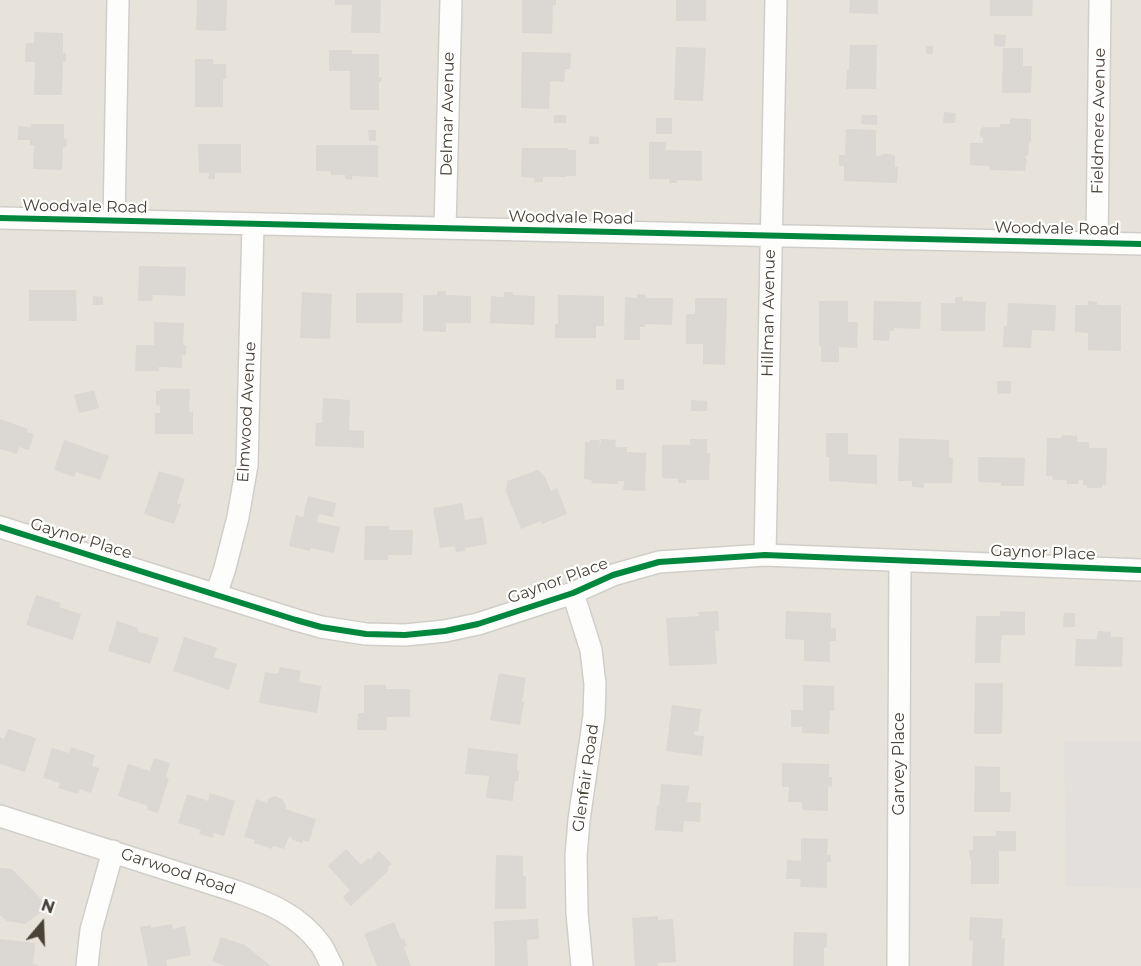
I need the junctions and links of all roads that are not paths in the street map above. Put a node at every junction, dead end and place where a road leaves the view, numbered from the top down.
1 (118, 0) edge
2 (451, 0) edge
3 (776, 0) edge
4 (1100, 0) edge
5 (0, 218) edge
6 (114, 221) junction
7 (253, 224) junction
8 (446, 228) junction
9 (771, 236) junction
10 (1097, 243) junction
11 (1141, 244) edge
12 (0, 527) edge
13 (765, 555) junction
14 (900, 561) junction
15 (1141, 570) edge
16 (573, 593) junction
17 (216, 595) junction
18 (0, 816) edge
19 (113, 851) junction
20 (87, 966) edge
21 (332, 966) edge
22 (582, 966) edge
23 (898, 966) edge

1 - 6 street
2 - 8 street, Delmar Avenue
3 - 9 street, Hillman Avenue
4 - 10 street, Fieldmere Avenue
5 - 6 street, Woodvale Road
6 - 7 street, Woodvale Road
7 - 8 street, Woodvale Road
7 - 17 street, Elmwood Avenue
8 - 9 street, Woodvale Road
9 - 10 street, Woodvale Road
9 - 13 street, Hillman Avenue
10 - 11 street, Woodvale Road
12 - 17 street, Gaynor Place
13 - 14 street, Gaynor Place
13 - 16 street, Gaynor Place
14 - 15 street, Gaynor Place
14 - 23 street, Garvey Place
16 - 17 street, Gaynor Place
16 - 22 street, Glenfair Road
18 - 19 street, Garwood Road
19 - 20 street
19 - 21 street, Garwood Road

